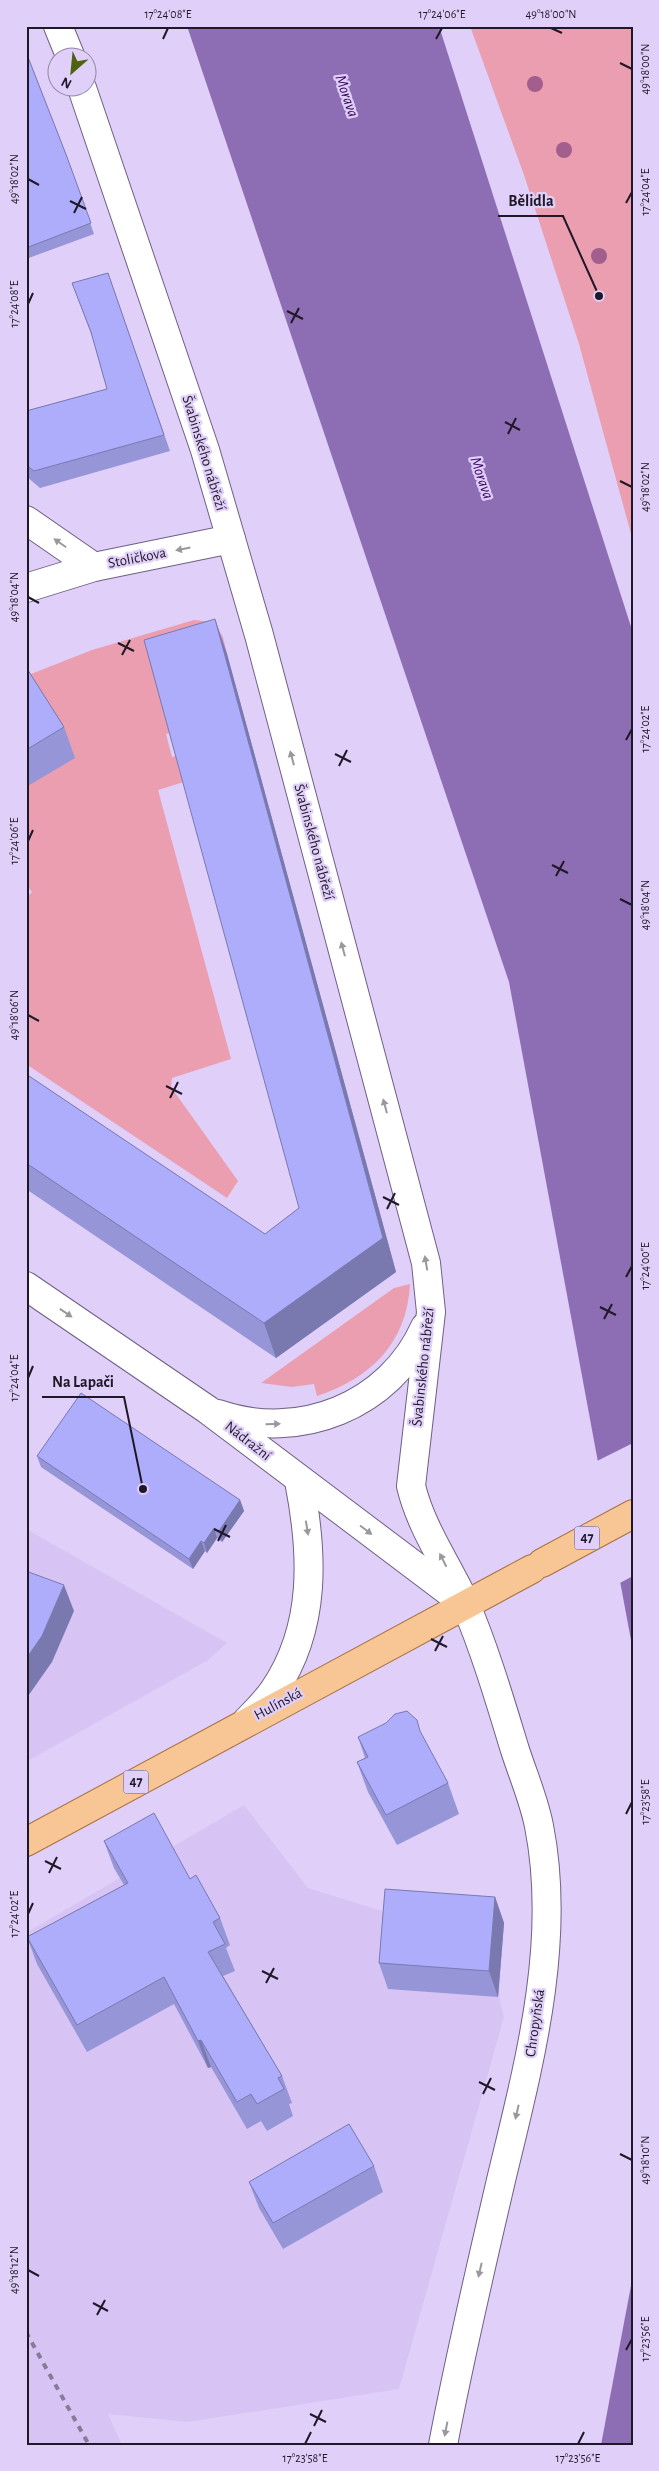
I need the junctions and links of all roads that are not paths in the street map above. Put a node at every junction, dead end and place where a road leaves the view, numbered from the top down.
1 (58, 26) edge
2 (67, 48) edge
3 (85, 98) edge
4 (26, 520) edge
5 (231, 539) junction
6 (94, 567) junction
7 (26, 588) edge
8 (26, 1286) edge
9 (431, 1312) junction
10 (208, 1410) junction
11 (298, 1480) junction
12 (633, 1514) edge
13 (465, 1604) junction
14 (246, 1722) junction
15 (26, 1842) edge
16 (443, 2445) edge

1 - 2 street
3 - 5 street, Švabinského nábřeží
6 -> 4 street, Stoličkova
5 -> 6 street, Stoličkova
9 -> 5 street, Švabinského nábřeží
6 - 7 street
8 -> 10 street, Nádražní
10 -> 9 street
13 -> 9 street, Švabinského nábřeží
10 - 11 street, Nádražní
11 -> 13 street, Nádražní
11 -> 14 street
12 - 13 main road, Hulínská / 47
13 - 14 main road, Hulínská / 47
13 -> 16 street, Chropyňská
14 - 15 main road, Hulínská / 47

